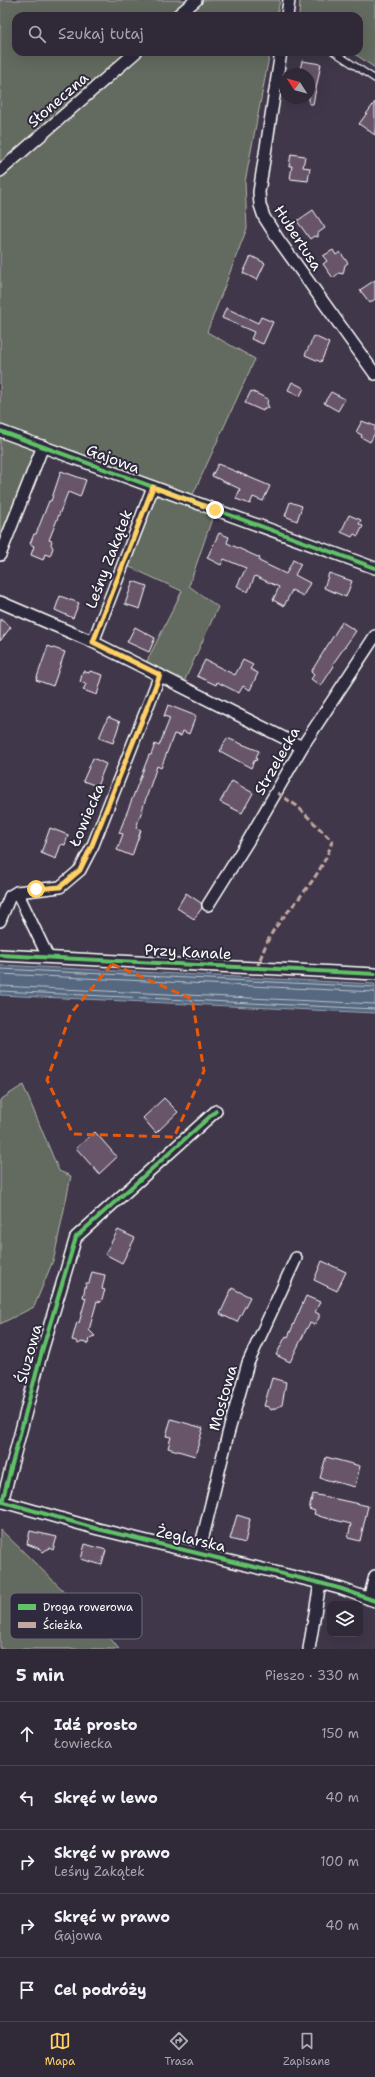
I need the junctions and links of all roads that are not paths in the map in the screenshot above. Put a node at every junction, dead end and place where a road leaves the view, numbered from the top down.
1 (196, 0) edge
2 (290, 0) edge
3 (182, 12) edge
4 (288, 12) edge
5 (131, 56) edge
6 (280, 56) edge
7 (340, 56) edge
8 (375, 79) edge
9 (0, 171) edge
10 (375, 374) edge
11 (0, 431) edge
12 (43, 446) junction
13 (153, 487) junction
14 (0, 555) edge
15 (375, 568) edge
16 (0, 602) edge
17 (375, 636) edge
18 (93, 642) junction
19 (160, 675) junction
20 (302, 747) junction
21 (17, 892) junction
22 (208, 905) dead end
23 (0, 920) edge
24 (0, 955) edge
25 (48, 957) junction
26 (375, 974) edge
27 (216, 1111) dead end
28 (296, 1258) dead end
29 (1, 1501) edge
30 (199, 1553) junction
31 (375, 1576) edge
32 (320, 1583) junction
33 (372, 1600) edge
34 (309, 1649) edge

1 - 3 street
2 - 4 street
5 - 9 street, Słoneczna
6 - 10 street, Hubertusa
7 - 8 lane
11 - 12 street, Gajowa
12 - 13 street, Gajowa
12 - 14 street
13 - 15 street, Gajowa
13 - 18 street, Leśny Zakątek
16 - 18 street
17 - 20 street, Strzelecka
18 - 19 street
19 - 20 street
19 - 21 street, Łowiecka
20 - 22 street, Strzelecka
21 - 23 street
21 - 25 street
24 - 25 street, Przy Kanale
25 - 26 street, Przy Kanale
27 - 29 street, Śluzowa
28 - 30 street, Mostowa
29 - 30 street, Żeglarska
30 - 32 street, Żeglarska
31 - 33 street
32 - 33 street, Żeglarska
32 - 34 street

